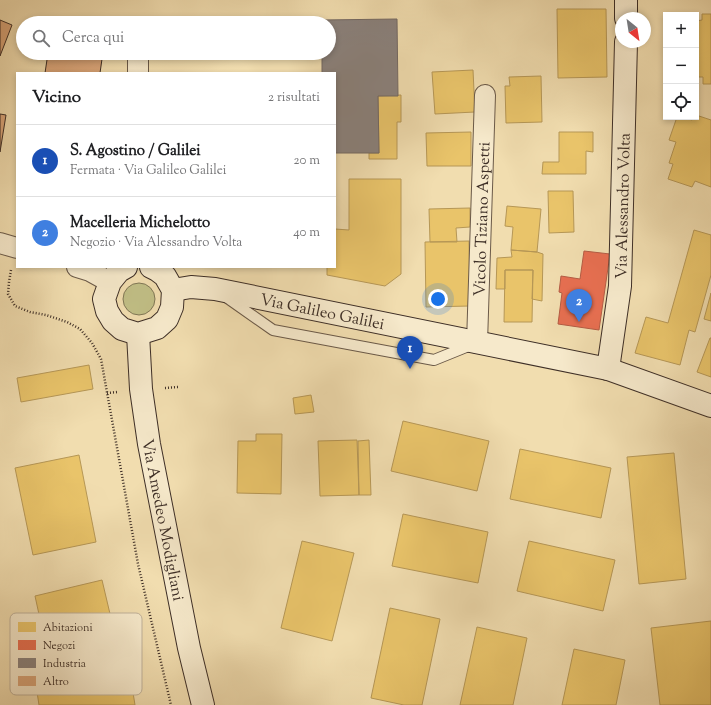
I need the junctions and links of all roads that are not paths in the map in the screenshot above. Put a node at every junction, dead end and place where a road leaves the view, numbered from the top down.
1 (626, 0) edge
2 (626, 12) edge
3 (626, 48) edge
4 (138, 60) edge
5 (138, 72) edge
6 (485, 95) dead end
7 (0, 243) edge
8 (15, 257) edge
9 (80, 268) edge
10 (124, 268) edge
11 (153, 268) edge
12 (110, 282) junction
13 (215, 289) junction
14 (173, 290) junction
15 (138, 334) junction
16 (477, 342) junction
17 (608, 369) junction
18 (711, 406) edge
19 (203, 705) edge

1 - 2 street
3 - 17 street, Via Alessandro Volta
4 - 5 street
6 - 16 street, Vicolo Tiziano Aspetti
7 - 8 street
9 - 12 street
10 - 12 street
11 - 14 street
12 - 15 street
13 - 14 street, Via Galileo Galilei
13 - 16 street, Via Galileo Galilei
13 - 16 lane, Via Galileo Galilei
14 - 15 street
15 - 19 street, Via Amedeo Modigliani
16 - 17 street, Via Galileo Galilei
17 - 18 street, Via Galileo Galilei

